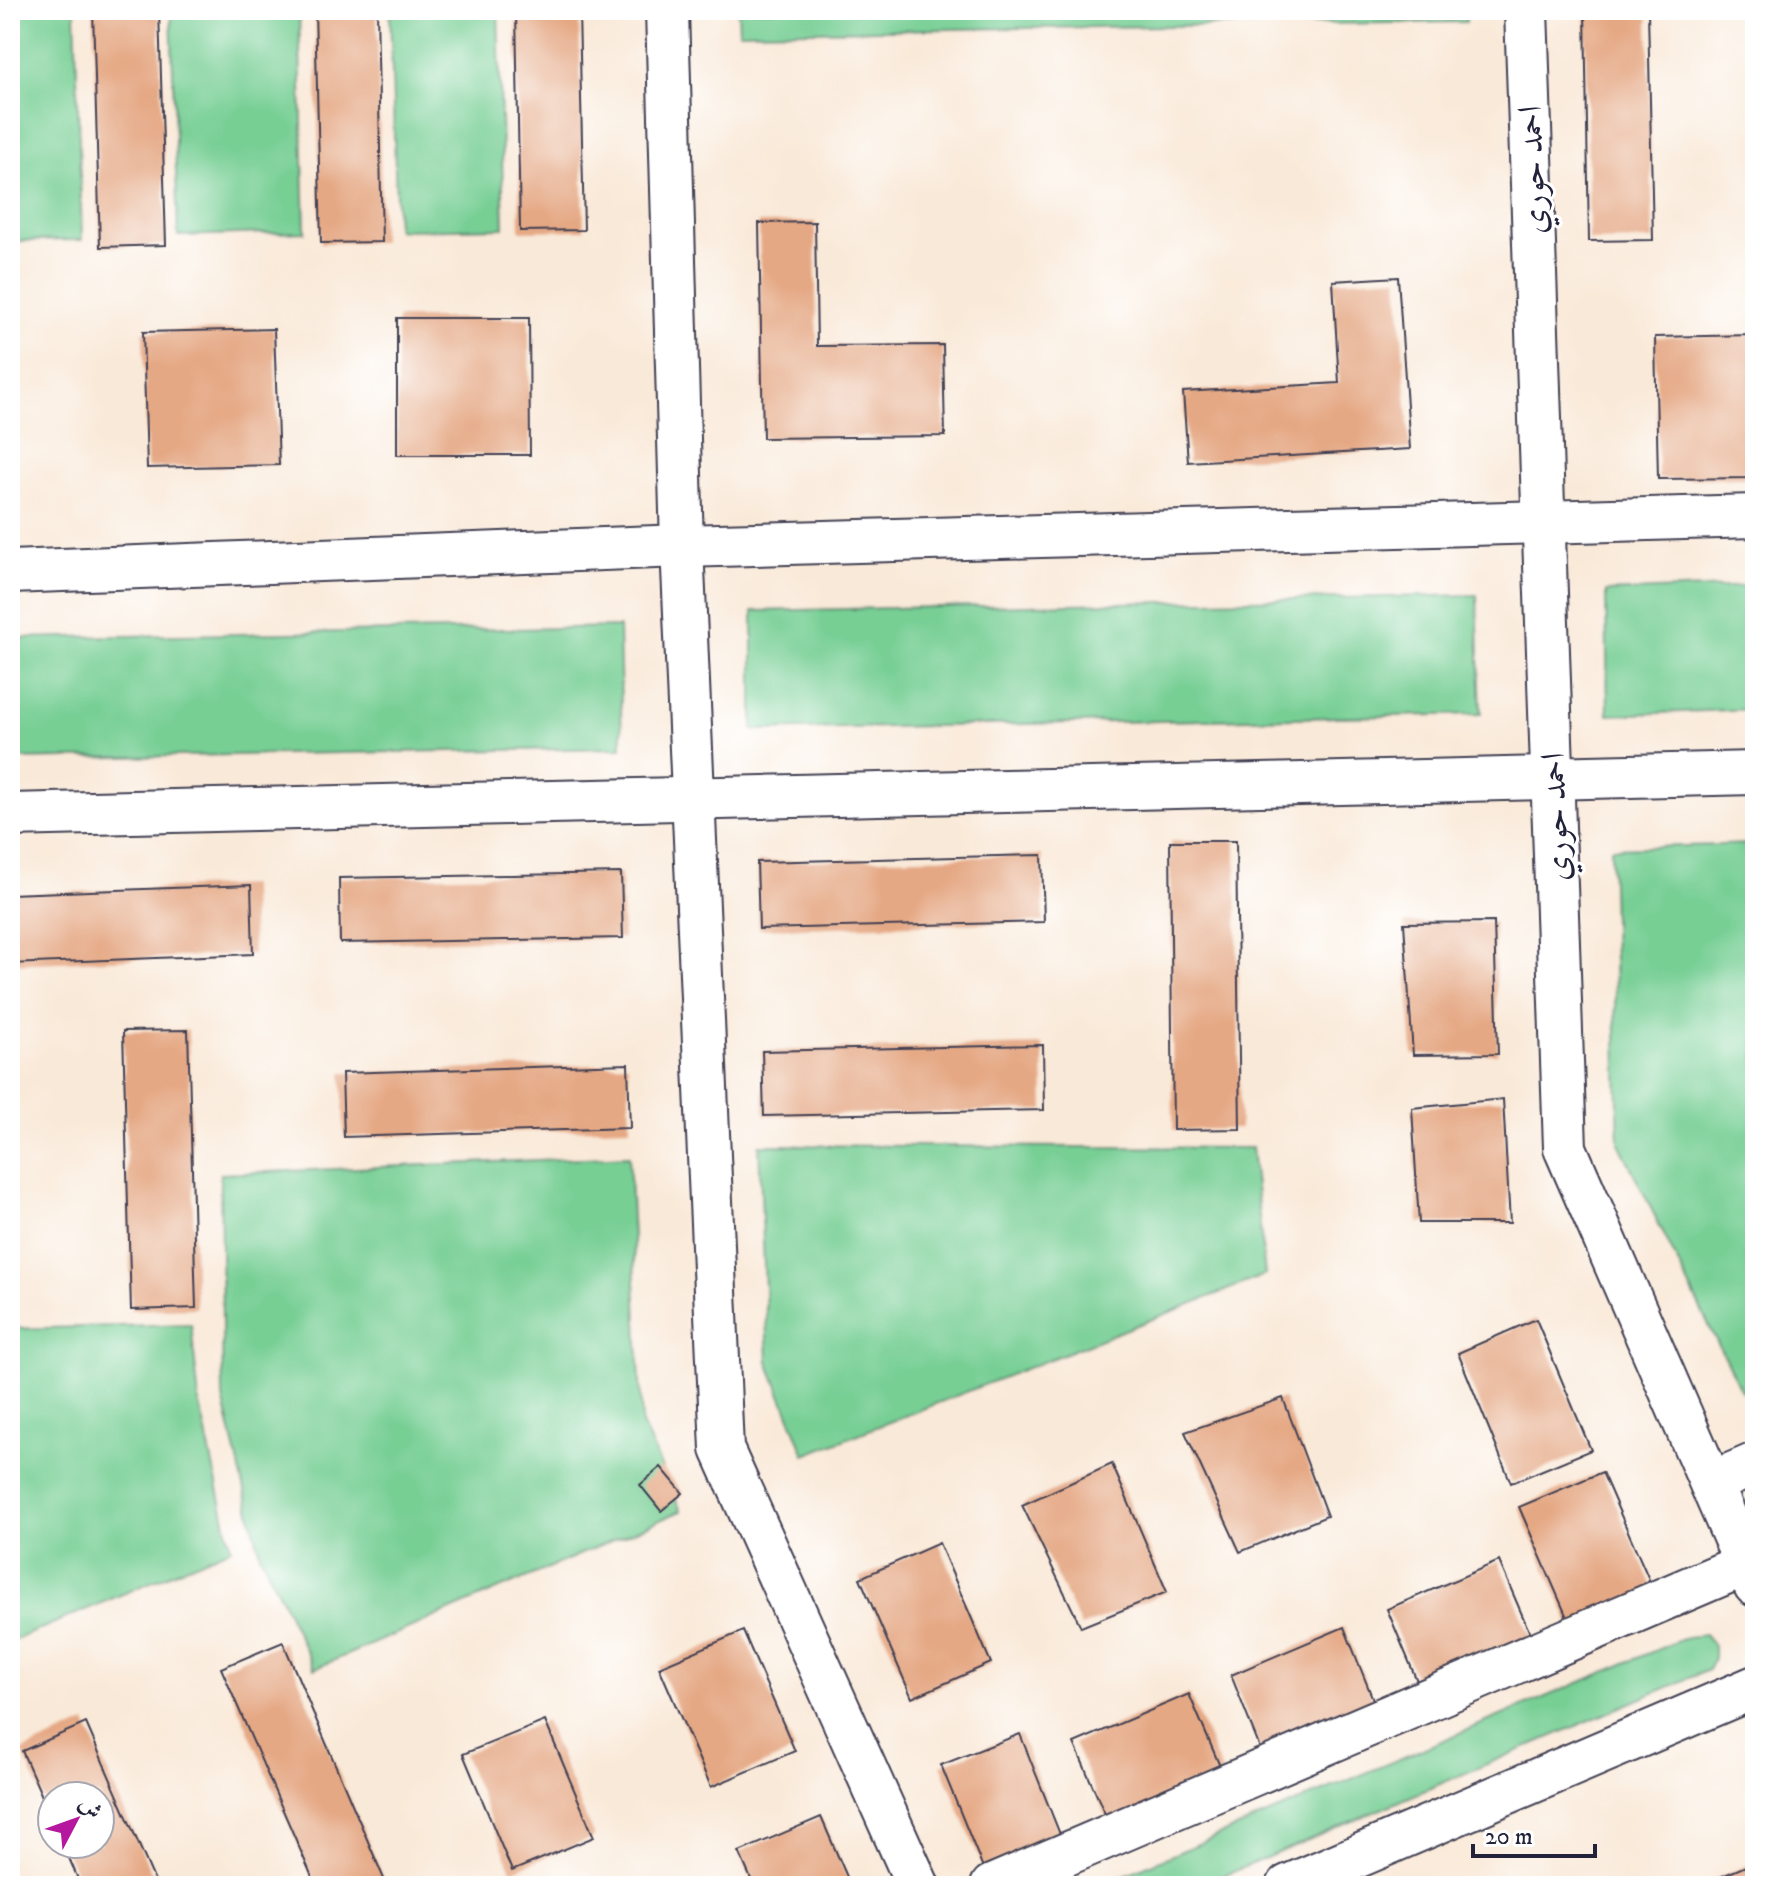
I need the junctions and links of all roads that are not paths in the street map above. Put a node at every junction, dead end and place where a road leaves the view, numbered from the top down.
1 (667, 10) edge
2 (1526, 10) edge
3 (1755, 516) edge
4 (1543, 522) junction
5 (682, 546) junction
6 (10, 572) edge
7 (1755, 773) edge
8 (1552, 778) junction
9 (693, 800) junction
10 (10, 815) edge
11 (1755, 1464) edge
12 (1711, 1483) junction
13 (1750, 1574) edge
14 (1755, 1687) edge
15 (918, 1886) edge
16 (992, 1886) edge
17 (1288, 1886) edge

1 - 5 street
2 - 4 street, احمد حوري
3 - 4 street
4 - 5 street
4 - 8 street, احمد حوري
5 - 6 street
5 - 9 street
7 - 8 street
8 - 9 street
8 - 12 street, احمد حوري
9 - 10 street
9 - 15 street
11 - 12 street
12 - 13 street, احمد حوري
13 - 16 street
14 - 17 street

